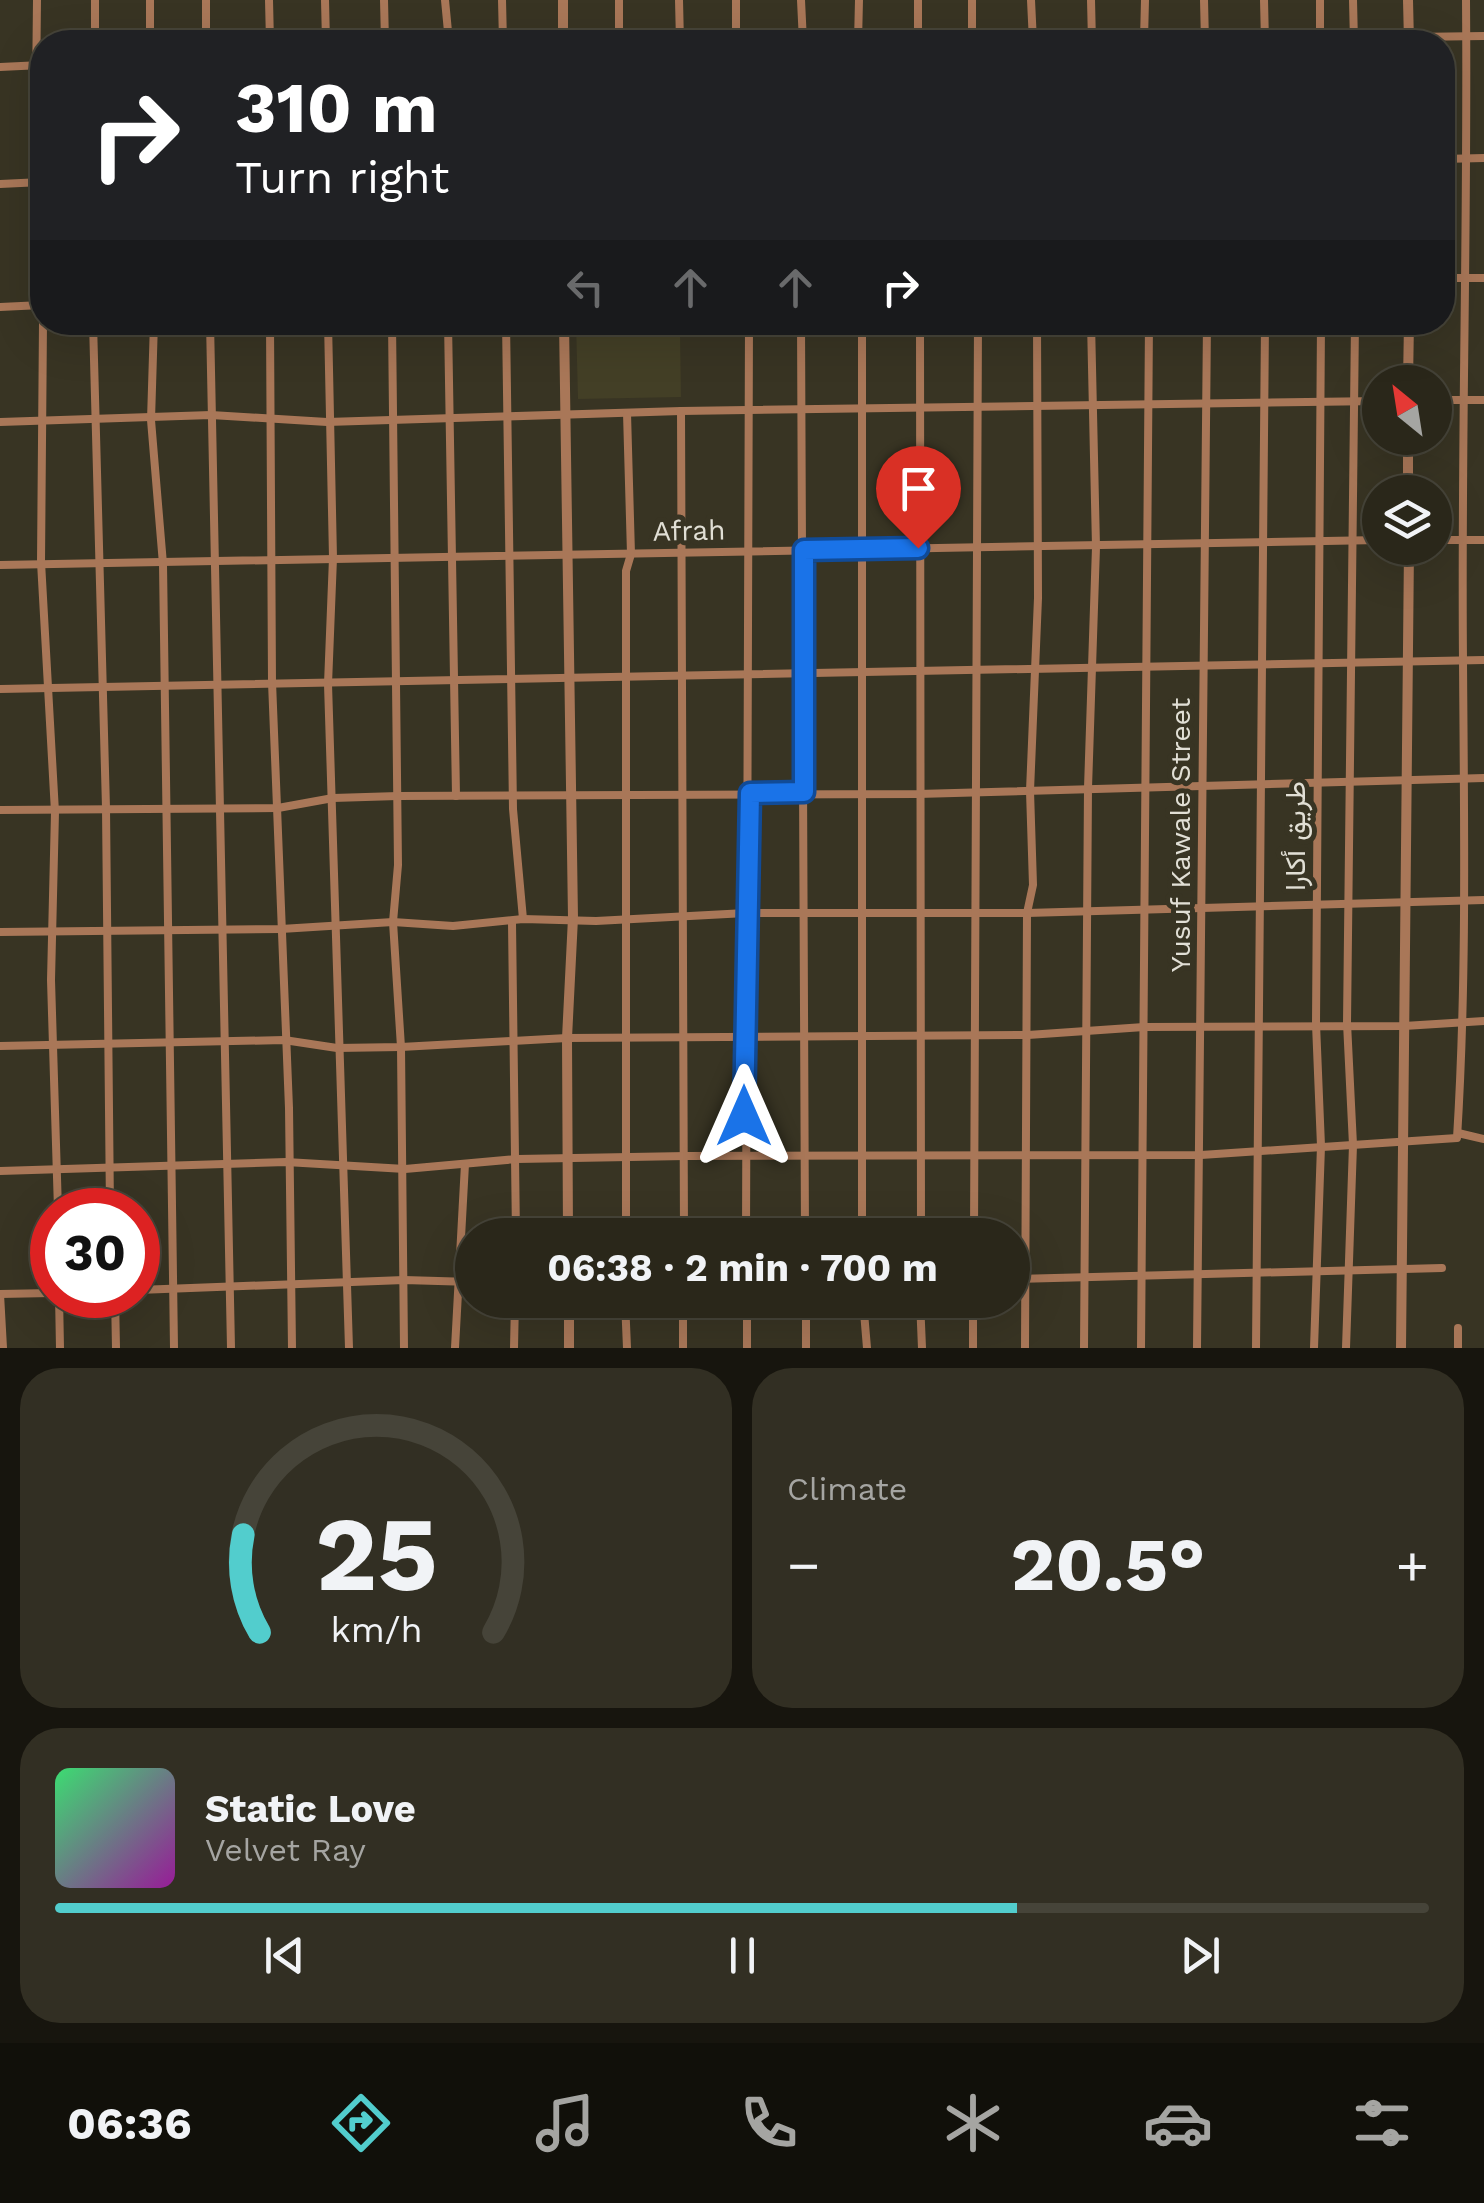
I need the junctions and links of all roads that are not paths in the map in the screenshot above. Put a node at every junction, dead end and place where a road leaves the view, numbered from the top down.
1 (37, 0) edge
2 (95, 0) edge
3 (150, 0) edge
4 (206, 0) edge
5 (269, 0) edge
6 (326, 0) edge
7 (384, 0) edge
8 (446, 0) edge
9 (502, 0) edge
10 (563, 0) edge
11 (619, 0) edge
12 (679, 0) edge
13 (736, 0) edge
14 (800, 0) edge
15 (859, 0) edge
16 (918, 0) edge
17 (972, 0) edge
18 (1031, 0) edge
19 (1091, 0) edge
20 (1145, 0) edge
21 (1204, 0) edge
22 (1264, 0) edge
23 (1320, 0) edge
24 (1353, 0) edge
25 (1408, 0) edge
26 (1466, 0) edge
27 (38, 30) edge
28 (95, 30) edge
29 (150, 30) edge
30 (206, 30) edge
31 (270, 30) edge
32 (326, 30) edge
33 (385, 30) edge
34 (447, 30) edge
35 (503, 30) edge
36 (563, 30) edge
37 (619, 30) edge
38 (680, 30) edge
39 (736, 30) edge
40 (802, 30) edge
41 (858, 30) edge
42 (918, 30) edge
43 (972, 30) edge
44 (1032, 30) edge
45 (1092, 30) edge
46 (1144, 30) edge
47 (1205, 30) edge
48 (1265, 30) edge
49 (1320, 30) edge
50 (1354, 30) edge
51 (1409, 30) edge
52 (1484, 36) edge
53 (1455, 37) edge
54 (1466, 37) junction
55 (30, 65) edge
56 (0, 67) edge
57 (1469, 158) junction
58 (1484, 158) edge
59 (1455, 159) edge
60 (30, 182) edge
61 (0, 184) edge
62 (1455, 278) edge
63 (1465, 278) junction
64 (1484, 278) edge
65 (30, 304) edge
66 (0, 307) edge
67 (42, 335) edge
68 (93, 335) edge
69 (154, 335) edge
70 (210, 335) edge
71 (270, 335) edge
72 (328, 335) edge
73 (392, 335) edge
74 (448, 335) edge
75 (506, 335) edge
76 (564, 335) edge
77 (749, 335) edge
78 (801, 335) edge
79 (862, 335) edge
80 (920, 335) edge
81 (978, 335) edge
82 (1037, 335) edge
83 (1090, 335) edge
84 (1148, 335) edge
85 (1207, 335) edge
86 (1264, 335) edge
87 (1320, 335) edge
88 (1355, 335) edge
89 (1409, 335) edge
90 (1408, 365) edge
91 (1320, 400) junction
92 (1484, 400) edge
93 (1353, 401) junction
94 (1362, 401) edge
95 (1452, 401) edge
96 (1462, 401) junction
97 (1264, 402) junction
98 (1148, 403) junction
99 (1090, 404) junction
100 (1208, 404) junction
101 (1036, 405) junction
102 (919, 407) junction
103 (976, 407) junction
104 (800, 410) junction
105 (863, 410) junction
106 (681, 411) junction
107 (746, 411) junction
108 (627, 413) junction
109 (565, 415) junction
110 (211, 416) junction
111 (508, 416) junction
112 (450, 418) junction
113 (42, 419) junction
114 (151, 420) junction
115 (272, 420) junction
116 (393, 420) junction
117 (0, 422) edge
118 (95, 422) junction
119 (327, 422) junction
120 (1318, 540) junction
121 (1484, 540) edge
122 (1264, 541) junction
123 (1351, 541) junction
124 (1362, 541) edge
125 (1452, 541) edge
126 (1463, 541) junction
127 (1208, 544) junction
128 (860, 546) junction
129 (1150, 546) junction
130 (976, 547) junction
131 (1038, 547) junction
132 (1096, 547) junction
133 (918, 548) junction
134 (804, 550) junction
135 (682, 552) junction
136 (746, 552) junction
137 (569, 554) junction
138 (631, 554) junction
139 (510, 555) junction
140 (449, 556) junction
141 (394, 557) junction
142 (333, 558) junction
143 (99, 560) junction
144 (215, 560) junction
145 (41, 562) junction
146 (273, 562) junction
147 (0, 564) edge
148 (164, 564) junction
149 (1408, 565) edge
150 (1463, 660) junction
151 (1484, 660) edge
152 (1351, 663) junction
153 (1405, 663) junction
154 (1150, 664) junction
155 (1317, 664) junction
156 (1202, 666) junction
157 (1091, 668) junction
158 (1260, 668) junction
159 (865, 670) junction
160 (1037, 670) junction
161 (804, 672) junction
162 (918, 672) junction
163 (974, 672) junction
164 (748, 673) junction
165 (685, 674) junction
166 (627, 676) junction
167 (570, 677) junction
168 (512, 678) junction
169 (455, 679) junction
170 (220, 682) junction
171 (272, 682) junction
172 (397, 682) junction
173 (165, 684) junction
174 (328, 684) junction
175 (100, 685) junction
176 (50, 687) junction
177 (0, 689) edge
178 (1484, 778) edge
179 (1465, 779) junction
180 (1318, 780) junction
181 (1349, 780) junction
182 (1405, 780) junction
183 (1260, 782) junction
184 (1088, 788) junction
185 (1144, 788) junction
186 (1205, 788) junction
187 (1030, 790) junction
188 (804, 792) junction
189 (976, 792) junction
190 (750, 793) junction
191 (862, 794) junction
192 (918, 794) junction
193 (398, 796) junction
194 (456, 796) junction
195 (514, 797) junction
196 (568, 797) junction
197 (628, 797) junction
198 (686, 797) junction
199 (333, 798) junction
200 (217, 807) junction
201 (106, 808) junction
202 (165, 808) junction
203 (278, 808) junction
204 (0, 810) edge
205 (55, 812) junction
206 (1484, 900) edge
207 (1350, 902) junction
208 (1467, 902) junction
209 (1318, 904) junction
210 (1261, 905) junction
211 (1405, 905) junction
212 (1143, 906) junction
213 (1200, 907) junction
214 (1087, 911) junction
215 (1027, 912) junction
216 (918, 913) junction
217 (972, 913) junction
218 (746, 914) junction
219 (803, 914) junction
220 (863, 914) junction
221 (686, 917) junction
222 (523, 918) junction
223 (572, 918) junction
224 (627, 918) junction
225 (392, 922) junction
226 (512, 923) junction
227 (335, 926) junction
228 (280, 929) junction
229 (54, 930) junction
230 (108, 930) junction
231 (166, 930) junction
232 (224, 930) junction
233 (0, 932) edge
234 (1484, 1020) edge
235 (1462, 1021) junction
236 (1347, 1023) junction
237 (1316, 1024) junction
238 (1204, 1025) junction
239 (1258, 1026) junction
240 (1404, 1026) junction
241 (1144, 1027) junction
242 (1087, 1031) junction
243 (977, 1034) junction
244 (865, 1035) junction
245 (1028, 1035) junction
246 (806, 1036) junction
247 (745, 1037) junction
248 (923, 1037) junction
249 (567, 1038) junction
250 (687, 1038) junction
251 (284, 1040) junction
252 (628, 1040) junction
253 (514, 1042) junction
254 (52, 1044) junction
255 (167, 1044) junction
256 (224, 1044) junction
257 (0, 1046) edge
258 (110, 1046) junction
259 (401, 1046) junction
260 (337, 1048) junction
261 (1458, 1134) junction
262 (1484, 1139) edge
263 (1405, 1144) junction
264 (1321, 1146) junction
265 (1353, 1146) junction
266 (1260, 1148) junction
267 (974, 1152) junction
268 (803, 1154) junction
269 (862, 1154) junction
270 (1028, 1154) junction
271 (1143, 1154) junction
272 (1201, 1154) junction
273 (744, 1155) junction
274 (686, 1156) junction
275 (923, 1156) junction
276 (1088, 1156) junction
277 (628, 1157) junction
278 (517, 1159) junction
279 (567, 1161) junction
280 (286, 1162) junction
281 (229, 1164) junction
282 (466, 1164) junction
283 (57, 1166) junction
284 (172, 1166) junction
285 (344, 1167) junction
286 (404, 1169) junction
287 (109, 1170) junction
288 (0, 1171) edge
289 (58, 1188) edge
290 (109, 1188) edge
291 (462, 1218) edge
292 (516, 1218) edge
293 (568, 1218) edge
294 (626, 1218) edge
295 (684, 1218) edge
296 (746, 1218) edge
297 (805, 1218) edge
298 (862, 1218) edge
299 (921, 1218) edge
300 (974, 1218) edge
301 (1026, 1218) edge
302 (1442, 1268) dead end
303 (1400, 1269) junction
304 (1351, 1270) junction
305 (1315, 1271) junction
306 (1141, 1272) junction
307 (1256, 1274) junction
308 (1086, 1276) junction
309 (1198, 1276) junction
310 (1030, 1279) edge
311 (404, 1280) junction
312 (455, 1282) edge
313 (349, 1283) junction
314 (291, 1285) junction
315 (233, 1286) junction
316 (160, 1290) edge
317 (171, 1290) junction
318 (0, 1294) edge
319 (30, 1294) edge
320 (58, 1318) edge
321 (115, 1318) edge
322 (456, 1318) edge
323 (515, 1318) edge
324 (568, 1318) edge
325 (625, 1318) edge
326 (683, 1318) edge
327 (747, 1318) edge
328 (806, 1318) edge
329 (865, 1318) edge
330 (921, 1318) edge
331 (973, 1318) edge
332 (1025, 1318) edge
333 (1458, 1328) dead end
334 (3, 1348) edge
335 (60, 1348) edge
336 (116, 1348) edge
337 (174, 1348) edge
338 (231, 1348) edge
339 (292, 1348) edge
340 (350, 1348) edge
341 (404, 1348) edge
342 (455, 1348) edge
343 (514, 1348) edge
344 (569, 1348) edge
345 (626, 1348) edge
346 (683, 1348) edge
347 (747, 1348) edge
348 (806, 1348) edge
349 (866, 1348) edge
350 (922, 1348) edge
351 (973, 1348) edge
352 (1025, 1348) edge
353 (1084, 1348) edge
354 (1141, 1348) edge
355 (1197, 1348) edge
356 (1256, 1348) edge
357 (1314, 1348) edge
358 (1346, 1348) edge
359 (1401, 1348) edge
360 (1458, 1348) edge

1 - 27 street
2 - 28 street
3 - 29 street
4 - 30 street
5 - 31 street
6 - 32 street
7 - 33 street
8 - 34 street
9 - 35 street
10 - 36 street
11 - 37 street
12 - 38 street
13 - 39 street
14 - 40 street
15 - 41 street
16 - 42 street
17 - 43 street
18 - 44 street
19 - 45 street
20 - 46 street
21 - 47 street
22 - 48 street
23 - 49 street
24 - 50 street
25 - 51 street
26 - 54 street
52 - 54 street
53 - 54 street
54 - 57 street
55 - 56 street
57 - 58 street
57 - 59 street
57 - 63 street
60 - 61 street
62 - 63 street
63 - 64 street
63 - 96 street
65 - 66 street
67 - 113 street
68 - 118 street
69 - 114 street
70 - 110 street
71 - 115 street
72 - 119 street
73 - 116 street
74 - 112 street
75 - 111 street
76 - 109 street
77 - 107 street
78 - 104 street
79 - 105 street
80 - 102 street
81 - 103 street
82 - 101 street
83 - 99 street
84 - 98 street
85 - 100 street, Yusuf Kawale Street
86 - 97 street
87 - 91 street, طريق أكارا
88 - 93 street
89 - 90 street
91 - 93 street
91 - 97 street
91 - 120 street, طريق أكارا
92 - 96 street
93 - 94 street
93 - 123 street
95 - 96 street
96 - 126 street
97 - 100 street
97 - 122 street
98 - 99 street
98 - 100 street
98 - 129 street
99 - 101 street
99 - 132 street
100 - 127 street, Yusuf Kawale Street
101 - 103 street
101 - 131 street
102 - 103 street
102 - 105 street
102 - 133 street
103 - 130 street
104 - 105 street
104 - 107 street
104 - 134 street
105 - 128 street
106 - 107 street
106 - 108 street
106 - 135 street
107 - 136 street
108 - 109 street
108 - 138 street
109 - 111 street
109 - 137 street
110 - 114 street
110 - 115 street
110 - 144 street
111 - 112 street
111 - 139 street
112 - 116 street
112 - 140 street
113 - 117 street
113 - 118 street
113 - 145 street
114 - 118 street
114 - 148 street
115 - 119 street
115 - 146 street
116 - 119 street
116 - 141 street
118 - 143 street
119 - 142 street
120 - 122 street, Afrah
120 - 123 street, Afrah
120 - 155 street, طريق أكارا
121 - 126 street
122 - 127 street, Afrah
122 - 158 street
123 - 124 street, Afrah
123 - 152 street
125 - 126 street
126 - 150 street
127 - 129 street, Afrah
127 - 156 street, Yusuf Kawale Street
128 - 133 street, Afrah
128 - 134 street, Afrah
128 - 159 street
129 - 132 street, Afrah
129 - 154 street
130 - 131 street, Afrah
130 - 133 street, Afrah
130 - 163 street
131 - 132 street, Afrah
131 - 160 street
132 - 157 street
133 - 162 street
134 - 136 street, Afrah
134 - 161 street
135 - 136 street, Afrah
135 - 138 street, Afrah
135 - 165 street
136 - 164 street
137 - 138 street, Afrah
137 - 139 street, Afrah
137 - 167 street
138 - 166 street
139 - 140 street, Afrah
139 - 168 street
140 - 141 street, Afrah
140 - 169 street
141 - 142 street, Afrah
141 - 172 street
142 - 146 street, Afrah
142 - 174 street
143 - 145 street, Afrah
143 - 148 street, Afrah
143 - 175 street
144 - 146 street, Afrah
144 - 148 street, Afrah
144 - 170 street
145 - 147 street, Afrah
145 - 176 street
146 - 171 street
148 - 173 street
149 - 153 street
150 - 151 street
150 - 153 street
150 - 179 street
152 - 153 street
152 - 155 street
152 - 181 street
153 - 182 street
154 - 156 street
154 - 157 street
154 - 185 street
155 - 158 street
155 - 180 street, طريق أكارا
156 - 158 street
156 - 186 street, Yusuf Kawale Street
157 - 160 street
157 - 184 street
158 - 183 street
159 - 161 street
159 - 162 street
159 - 191 street
160 - 163 street
160 - 187 street
161 - 164 street
161 - 188 street
162 - 163 street
162 - 192 street
163 - 189 street
164 - 165 street
164 - 190 street
165 - 166 street
165 - 198 street
166 - 167 street
166 - 197 street
167 - 168 street
167 - 196 street
168 - 169 street
168 - 195 street
169 - 172 street
169 - 194 street
170 - 171 street
170 - 173 street
170 - 200 street
171 - 174 street
171 - 203 street
172 - 174 street
172 - 193 street
173 - 175 street
173 - 202 street
174 - 199 street
175 - 176 street
175 - 201 street
176 - 177 street
176 - 205 street
178 - 179 street
179 - 182 street
179 - 208 street
180 - 181 street
180 - 183 street
180 - 209 street, طريق أكارا
181 - 182 street
181 - 207 street
182 - 211 street
183 - 186 street
183 - 210 street
184 - 185 street
184 - 187 street
184 - 214 street
185 - 186 street
185 - 212 street
186 - 213 street, Yusuf Kawale Street
187 - 189 street
187 - 215 street
188 - 190 street
188 - 191 street
188 - 219 street
189 - 192 street
189 - 217 street
190 - 198 street
190 - 218 street
191 - 192 street
191 - 220 street
192 - 216 street
193 - 194 street
193 - 199 street
193 - 225 street
194 - 195 street
195 - 196 street
195 - 222 street
196 - 197 street
196 - 223 street
197 - 198 street
197 - 224 street
198 - 221 street
199 - 203 street
199 - 227 street
200 - 202 street
200 - 203 street
200 - 232 street
201 - 202 street
201 - 205 street
201 - 230 street
202 - 231 street
203 - 228 street
204 - 205 street
205 - 229 street
206 - 208 street
207 - 209 street
207 - 211 street
207 - 236 street
208 - 211 street
208 - 235 street
209 - 210 street
209 - 237 street, طريق أكارا
210 - 213 street
210 - 239 street
211 - 240 street
212 - 213 street
212 - 214 street
212 - 241 street
213 - 238 street, Yusuf Kawale Street
214 - 215 street
214 - 242 street
215 - 217 street
215 - 245 street
216 - 217 street
216 - 220 street
216 - 248 street
217 - 243 street
218 - 219 street
218 - 221 street
218 - 247 street
219 - 220 street
219 - 246 street
220 - 244 street
221 - 224 street
221 - 250 street
222 - 223 street
222 - 226 street
223 - 224 street
223 - 249 street
224 - 252 street
225 - 226 street
225 - 227 street
225 - 259 street
226 - 253 street
227 - 228 street
227 - 260 street
228 - 232 street
228 - 251 street
229 - 230 street
229 - 233 street
229 - 254 street
230 - 231 street
230 - 258 street
231 - 232 street
231 - 255 street
232 - 256 street
234 - 235 street
235 - 240 street
235 - 261 street
236 - 237 street
236 - 240 street
236 - 265 street
237 - 239 street
237 - 264 street, طريق أكارا
238 - 239 street
238 - 241 street
238 - 272 street, Yusuf Kawale Street
239 - 266 street
240 - 263 street
241 - 242 street
241 - 271 street
242 - 245 street
242 - 276 street
243 - 245 street
243 - 248 street
243 - 267 street
244 - 246 street
244 - 248 street
244 - 269 street
245 - 270 street
246 - 247 street
246 - 268 street
247 - 250 street
247 - 273 street
248 - 275 street
249 - 252 street
249 - 253 street
249 - 279 street
250 - 252 street
250 - 274 street
251 - 256 street
251 - 260 street
251 - 280 street
252 - 277 street
253 - 259 street
253 - 278 street
254 - 257 street
254 - 258 street
254 - 283 street
255 - 256 street
255 - 258 street
255 - 284 street
256 - 281 street
258 - 287 street
259 - 260 street
259 - 286 street
260 - 285 street
261 - 262 street
261 - 263 street
263 - 265 street
263 - 303 street
264 - 265 street
264 - 266 street
264 - 305 street, طريق أكارا
265 - 304 street
266 - 272 street
266 - 307 street
267 - 270 street
267 - 275 street
267 - 300 street
268 - 269 street
268 - 273 street
268 - 297 street
269 - 275 street
269 - 298 street
270 - 276 street
270 - 301 street
271 - 272 street
271 - 276 street
271 - 306 street
272 - 309 street, Yusuf Kawale Street
273 - 274 street
273 - 296 street
274 - 277 street
274 - 295 street
275 - 299 street
276 - 308 street
277 - 279 street
277 - 294 street
278 - 279 street
278 - 282 street
278 - 292 street
279 - 293 street
280 - 281 street
280 - 285 street
280 - 314 street
281 - 284 street
281 - 315 street
282 - 286 street
282 - 291 street
283 - 287 street
283 - 288 street
283 - 289 street
284 - 287 street
284 - 317 street
285 - 286 street
285 - 313 street
286 - 311 street
287 - 290 street
302 - 303 street
303 - 304 street
303 - 359 street
304 - 305 street
304 - 358 street
305 - 307 street
305 - 357 street, طريق أكارا
306 - 308 street
306 - 309 street
306 - 354 street
307 - 309 street
307 - 356 street
308 - 310 street
308 - 353 street
309 - 355 street, Yusuf Kawale Street
311 - 312 street
311 - 313 street
311 - 341 street
313 - 314 street
313 - 340 street
314 - 315 street
314 - 339 street
315 - 317 street
315 - 338 street
316 - 317 street
317 - 337 street
318 - 319 street
318 - 334 street
320 - 335 street
321 - 336 street
322 - 342 street
323 - 343 street
324 - 344 street
325 - 345 street
326 - 346 street
327 - 347 street
328 - 348 street
329 - 349 street
330 - 350 street
331 - 351 street
332 - 352 street
333 - 360 street

